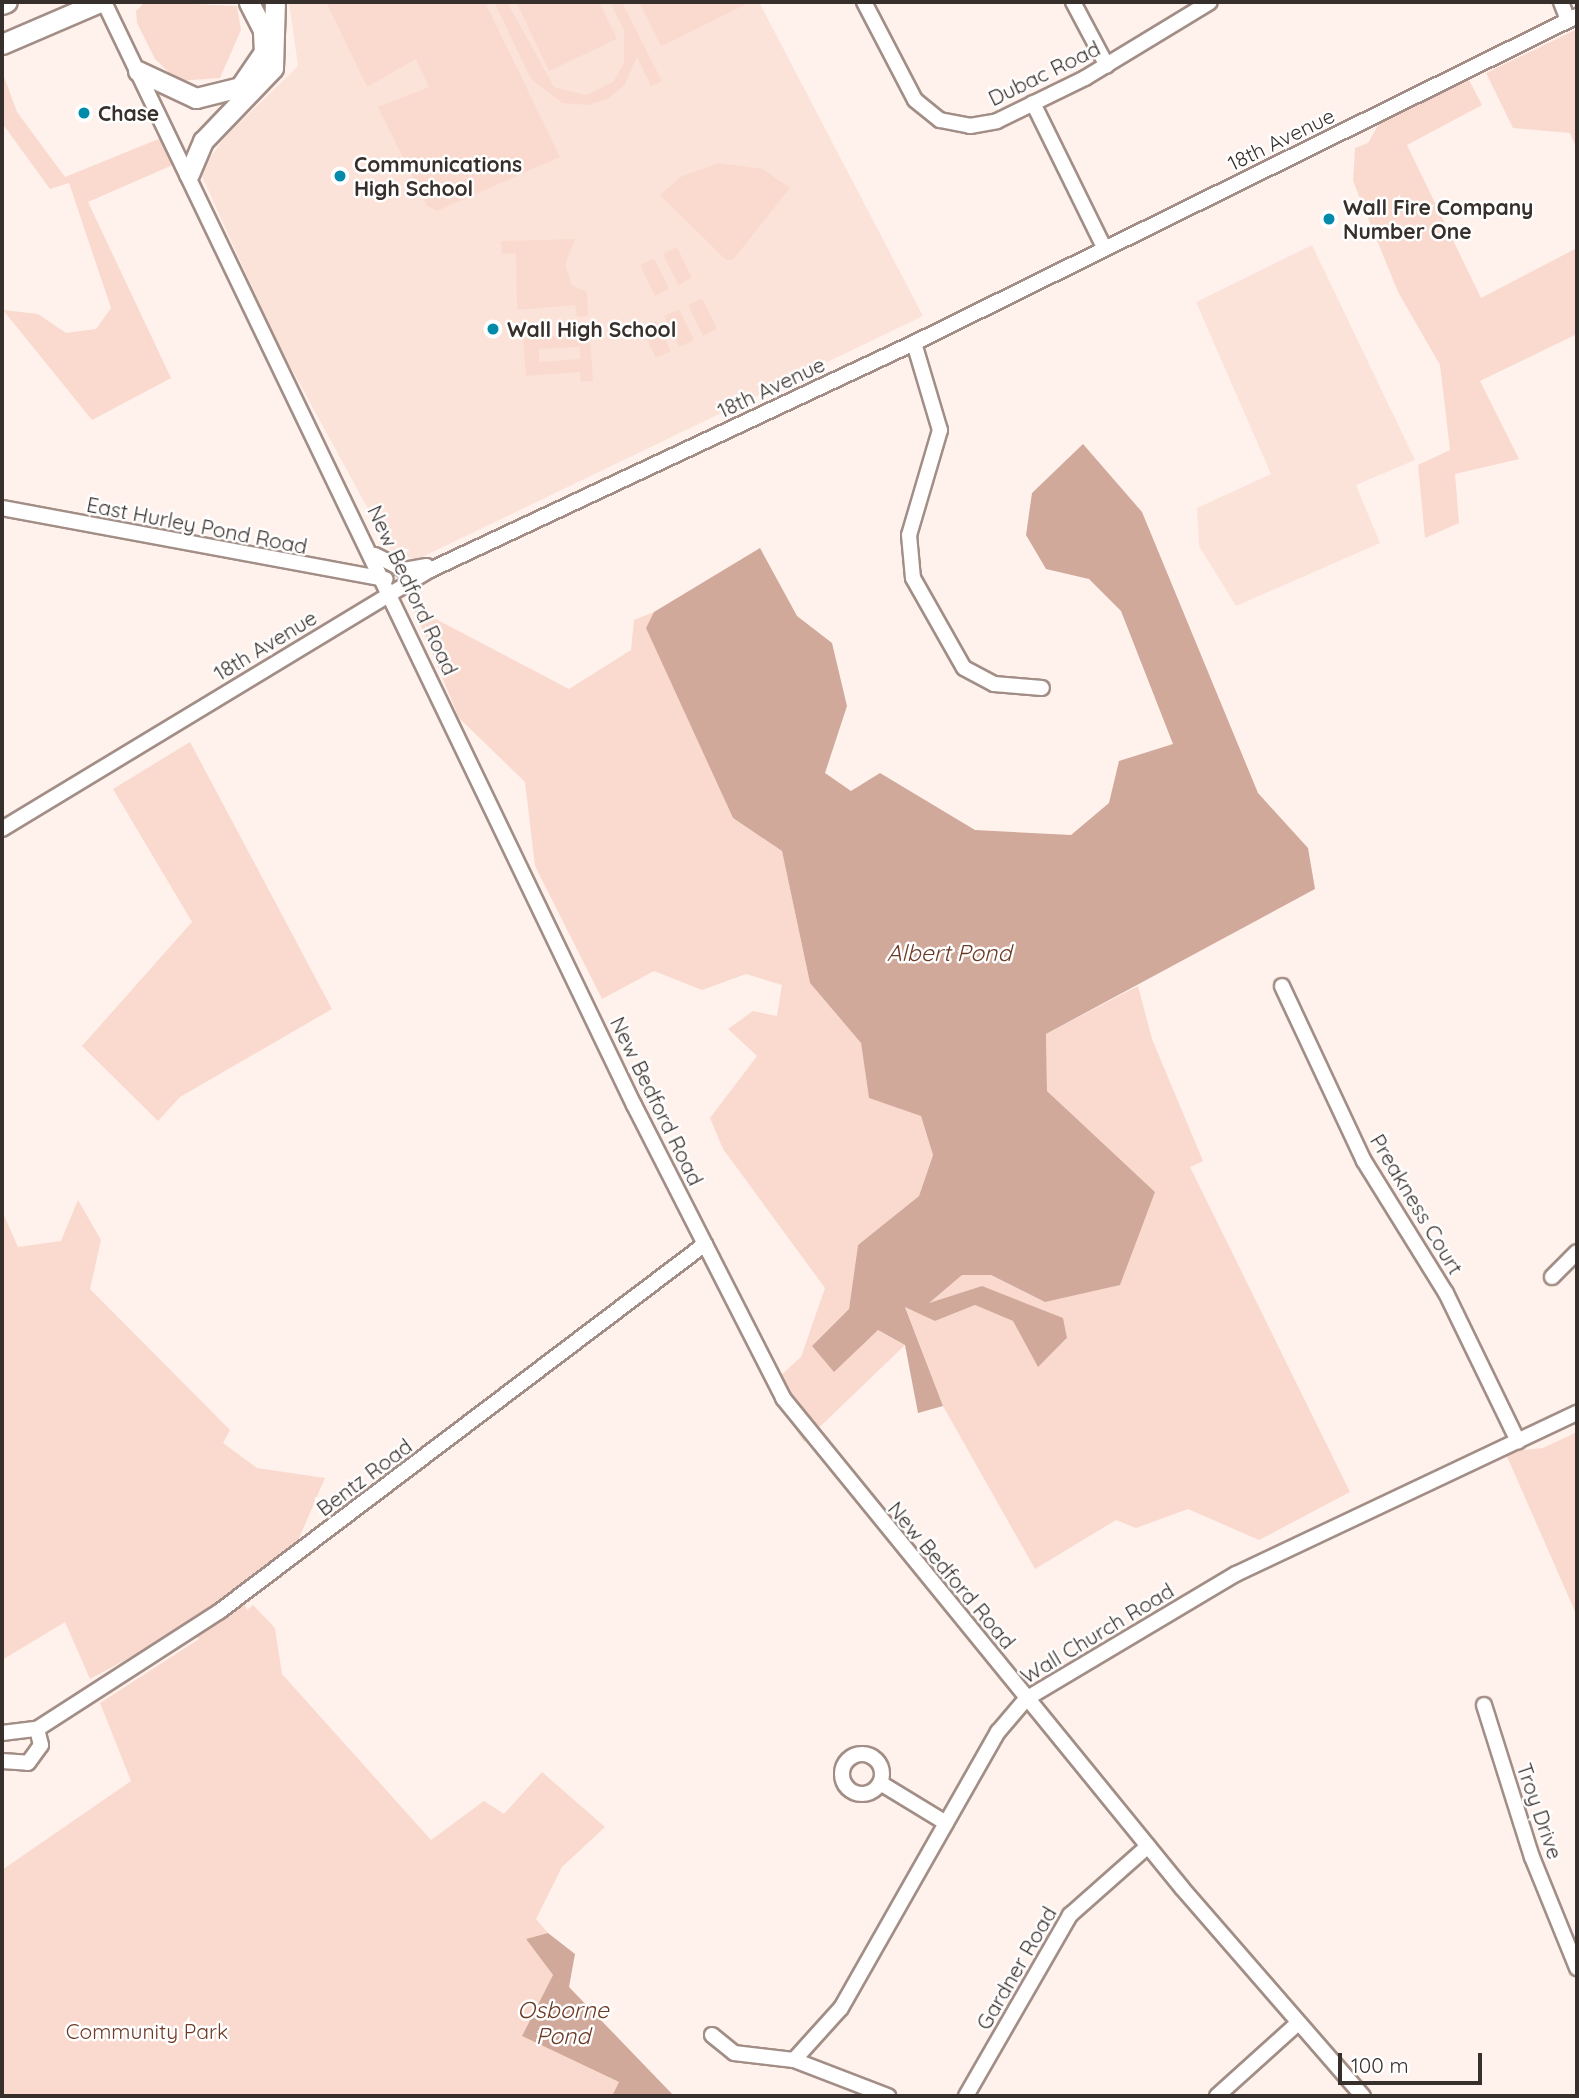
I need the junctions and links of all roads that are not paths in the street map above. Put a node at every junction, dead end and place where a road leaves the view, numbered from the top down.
1 (7, 2) edge
2 (102, 2) edge
3 (249, 2) edge
4 (275, 2) edge
5 (864, 2) edge
6 (1073, 2) edge
7 (1210, 2) edge
8 (1561, 2) edge
9 (2, 4) edge
10 (1573, 18) edge
11 (2, 44) edge
12 (1107, 66) junction
13 (138, 71) junction
14 (1033, 103) junction
15 (189, 174) junction
16 (1104, 247) junction
17 (914, 343) junction
18 (2, 508) edge
19 (468, 551) junction
20 (374, 554) junction
21 (388, 586) junction
22 (1042, 688) dead end
23 (2, 830) edge
24 (1282, 986) dead end
25 (705, 1244) junction
26 (1577, 1252) edge
27 (1552, 1277) dead end
28 (1577, 1413) edge
29 (1518, 1441) junction
30 (1027, 1699) junction
31 (1484, 1705) dead end
32 (37, 1729) junction
33 (2, 1733) edge
34 (2, 1761) edge
35 (882, 1784) dead end
36 (946, 1823) junction
37 (1148, 1846) junction
38 (1577, 1968) edge
39 (1298, 2023) junction
40 (712, 2035) dead end
41 (794, 2060) junction
42 (888, 2096) edge
43 (966, 2096) edge
44 (1217, 2096) edge
45 (1363, 2096) edge

1 - 9 highway
2 - 11 highway
2 - 13 street, New Bedford Road
3 - 13 highway
4 - 15 highway
5 - 14 street, Dubac Road
6 - 12 street
7 - 12 street, Dubac Road
8 - 10 street
10 - 16 street, 18th Avenue
12 - 14 street, Dubac Road
13 - 15 street, New Bedford Road
14 - 16 street
15 - 20 street, New Bedford Road
16 - 17 street, 18th Avenue
17 - 19 street, 18th Avenue
17 - 22 street
18 - 21 street, East Hurley Pond Road
19 - 20 street
19 - 21 street, 18th Avenue
20 - 21 street, New Bedford Road
21 - 23 street, 18th Avenue
21 - 25 street, New Bedford Road
24 - 29 street, Preakness Court
25 - 30 street, New Bedford Road
25 - 32 street, Bentz Road
26 - 27 street
28 - 29 street, Wall Church Road
29 - 30 street, Wall Church Road
30 - 36 street, Wall Church Road
30 - 37 street, New Bedford Road
31 - 38 street, Troy Drive
32 - 33 street, Bentz Road
32 - 34 street
35 - 36 street
36 - 41 street, Wall Church Road
37 - 39 street, New Bedford Road
37 - 43 street, Gardner Road
39 - 44 street
39 - 45 street, New Bedford Road
40 - 41 street
41 - 42 street

